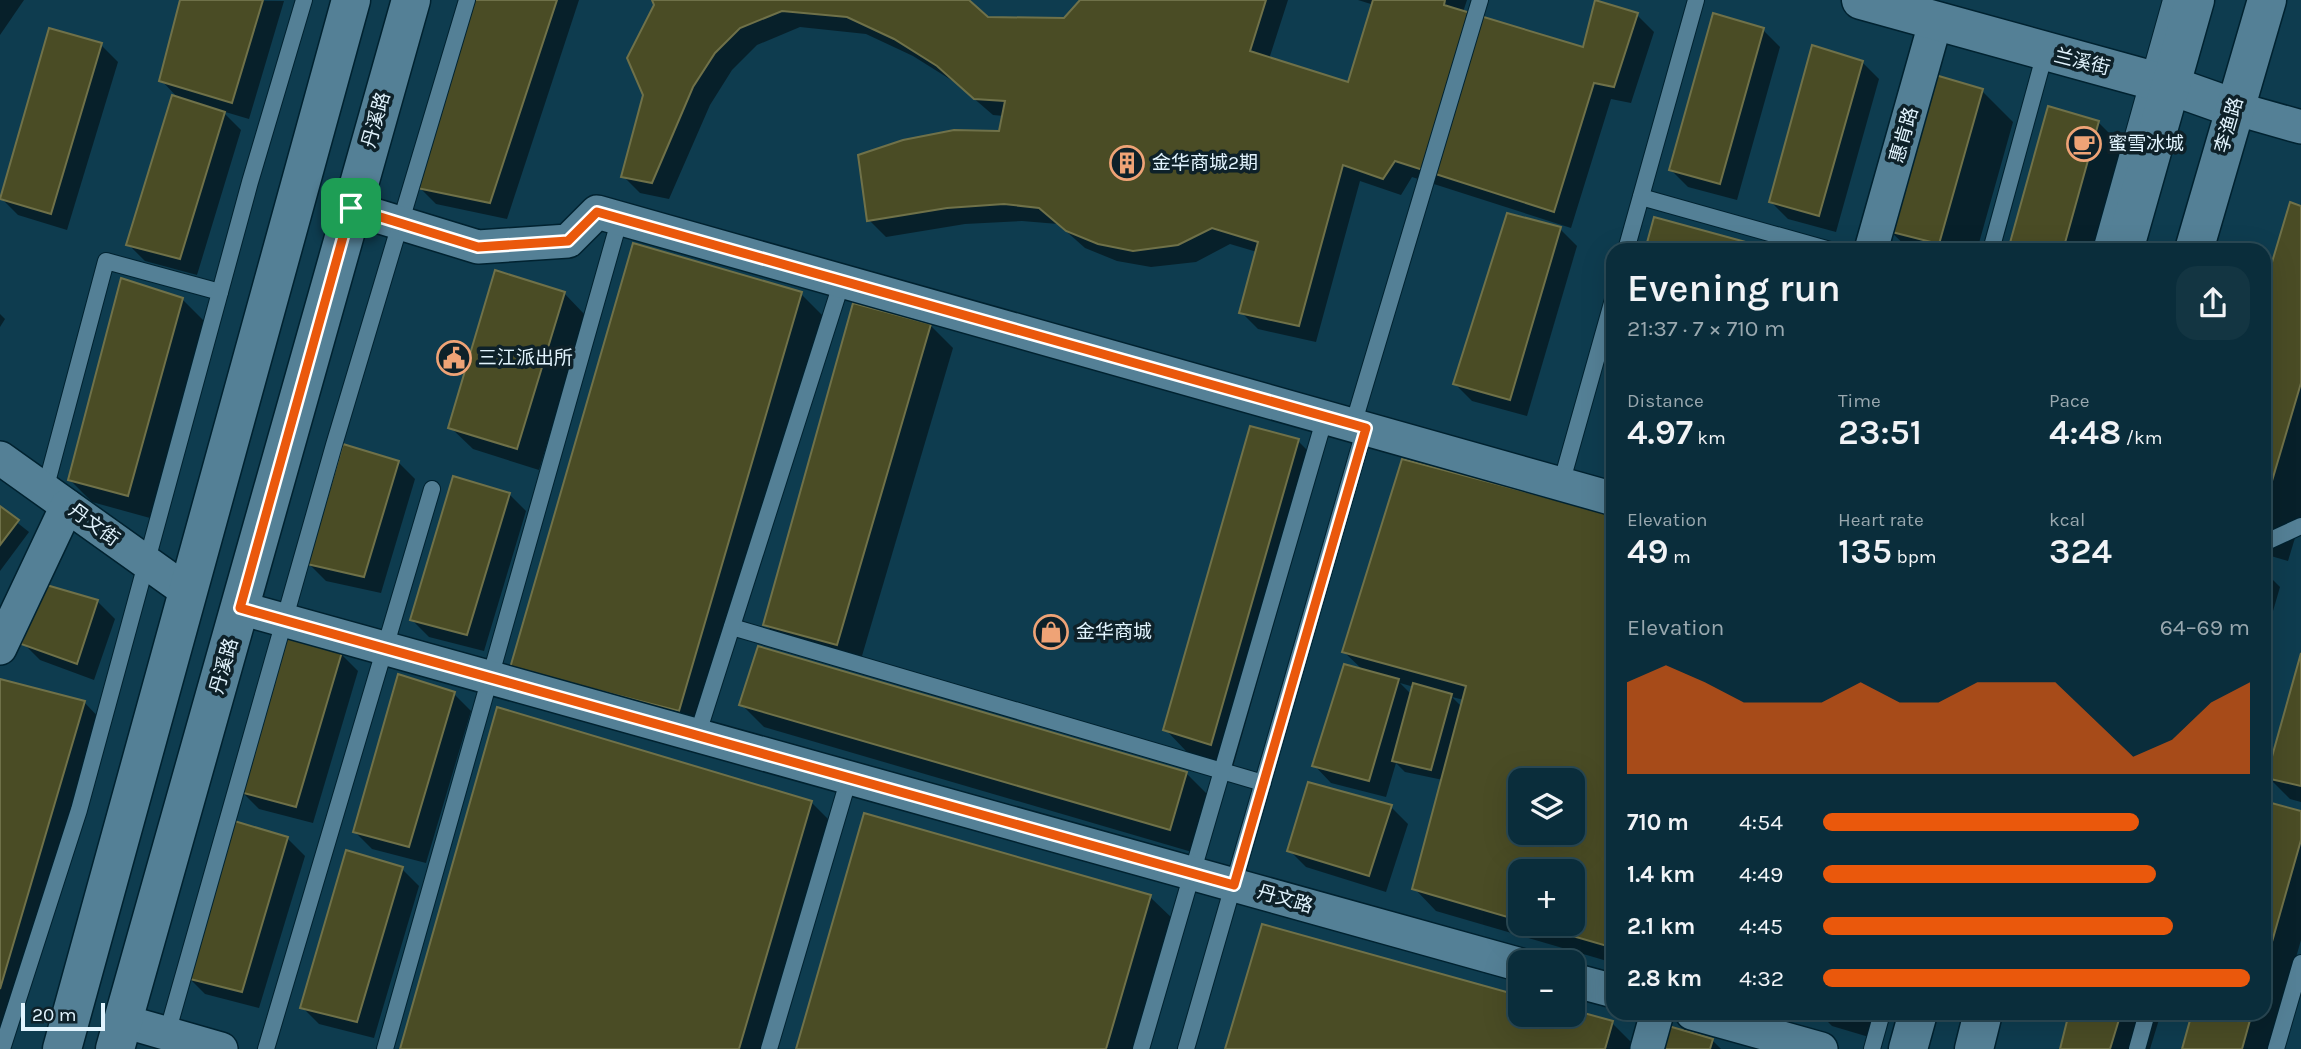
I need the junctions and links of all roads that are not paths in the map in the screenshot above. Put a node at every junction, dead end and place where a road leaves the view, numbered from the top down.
1 (304, 0) edge
2 (351, 0) edge
3 (411, 0) edge
4 (467, 0) edge
5 (1480, 0) edge
6 (1696, 0) edge
7 (1861, 0) edge
8 (2171, 0) edge
9 (2195, 0) edge
10 (2267, 0) edge
11 (1936, 20) junction
12 (2045, 53) junction
13 (2159, 82) junction
14 (2234, 108) junction
15 (2301, 127) edge
16 (1641, 197) junction
17 (351, 208) junction
18 (620, 218) junction
19 (400, 223) junction
20 (1628, 243) edge
21 (1805, 243) edge
22 (1873, 243) edge
23 (1993, 243) edge
24 (2103, 243) edge
25 (2125, 243) edge
26 (2196, 243) edge
27 (842, 281) junction
28 (220, 292) junction
29 (1606, 324) edge
30 (1348, 424) junction
31 (0, 458) edge
32 (1561, 484) junction
33 (432, 489) dead end
34 (1606, 497) edge
35 (56, 498) junction
36 (2301, 526) edge
37 (2271, 540) edge
38 (147, 563) junction
39 (188, 592) junction
40 (240, 608) junction
41 (285, 620) junction
42 (732, 628) junction
43 (0, 648) edge
44 (385, 648) junction
45 (490, 678) junction
46 (697, 736) junction
47 (1222, 771) junction
48 (849, 778) junction
49 (1263, 783) junction
50 (1192, 873) junction
51 (1234, 885) junction
52 (1508, 961) edge
53 (2301, 963) edge
54 (1585, 983) edge
55 (1606, 989) edge
56 (1655, 1020) edge
57 (1717, 1020) edge
58 (1880, 1020) edge
59 (1916, 1020) edge
60 (1981, 1020) edge
61 (2145, 1020) edge
62 (119, 1035) edge
63 (1773, 1036) edge
64 (165, 1041) edge
65 (2, 1049) edge
66 (62, 1049) edge
67 (221, 1049) edge
68 (266, 1049) edge
69 (385, 1049) edge
70 (769, 1049) edge
71 (1141, 1049) edge
72 (1186, 1049) edge
73 (1647, 1049) edge
74 (1821, 1049) edge
75 (1872, 1049) edge
76 (1908, 1049) edge
77 (1974, 1049) edge
78 (2137, 1049) edge
79 (2276, 1049) edge

1 - 28 lane
2 - 39 main road
3 - 17 main road, 丹溪路
4 - 19 lane
5 - 30 lane
6 - 16 lane
7 - 11 main road, 兰溪街
8 - 13 lane
9 - 13 main road
10 - 14 main road, 李渔路
11 - 12 main road, 兰溪街
11 - 22 street, 惠肯路
12 - 13 main road, 兰溪街
12 - 23 lane
13 - 14 main road, 兰溪街
13 - 24 lane
13 - 25 main road
14 - 15 street, 兰溪街
14 - 26 main road, 李渔路
16 - 20 lane
16 - 21 lane
17 - 19 street
17 - 40 main road, 丹溪路
18 - 19 street
18 - 27 street
18 - 45 lane
19 - 41 lane
27 - 30 street
27 - 42 lane
28 - 35 lane
28 - 38 lane
29 - 32 lane
30 - 32 street
30 - 47 lane
30 - 49 lane
31 - 35 street, 丹文街
32 - 34 street
33 - 44 lane
35 - 38 street, 丹文街
35 - 43 street
36 - 37 lane
38 - 39 street, 丹文街
38 - 65 lane
39 - 66 main road
40 - 41 street, 丹文路
40 - 62 main road, 丹溪路
41 - 44 street, 丹文路
41 - 64 lane
42 - 46 lane
42 - 47 lane
44 - 45 street, 丹文路
44 - 68 lane
45 - 46 street, 丹文路
45 - 69 lane
46 - 48 street, 丹文路
47 - 49 lane
47 - 50 lane
48 - 50 street, 丹文路
48 - 70 lane
49 - 51 lane
50 - 51 street, 丹文路
50 - 71 lane
51 - 52 street, 丹文路
51 - 72 lane
53 - 79 lane
54 - 55 street
56 - 73 street
57 - 63 street
58 - 75 lane
59 - 76 main road
60 - 77 main road
61 - 78 lane
62 - 64 street
63 - 74 street
64 - 67 street

